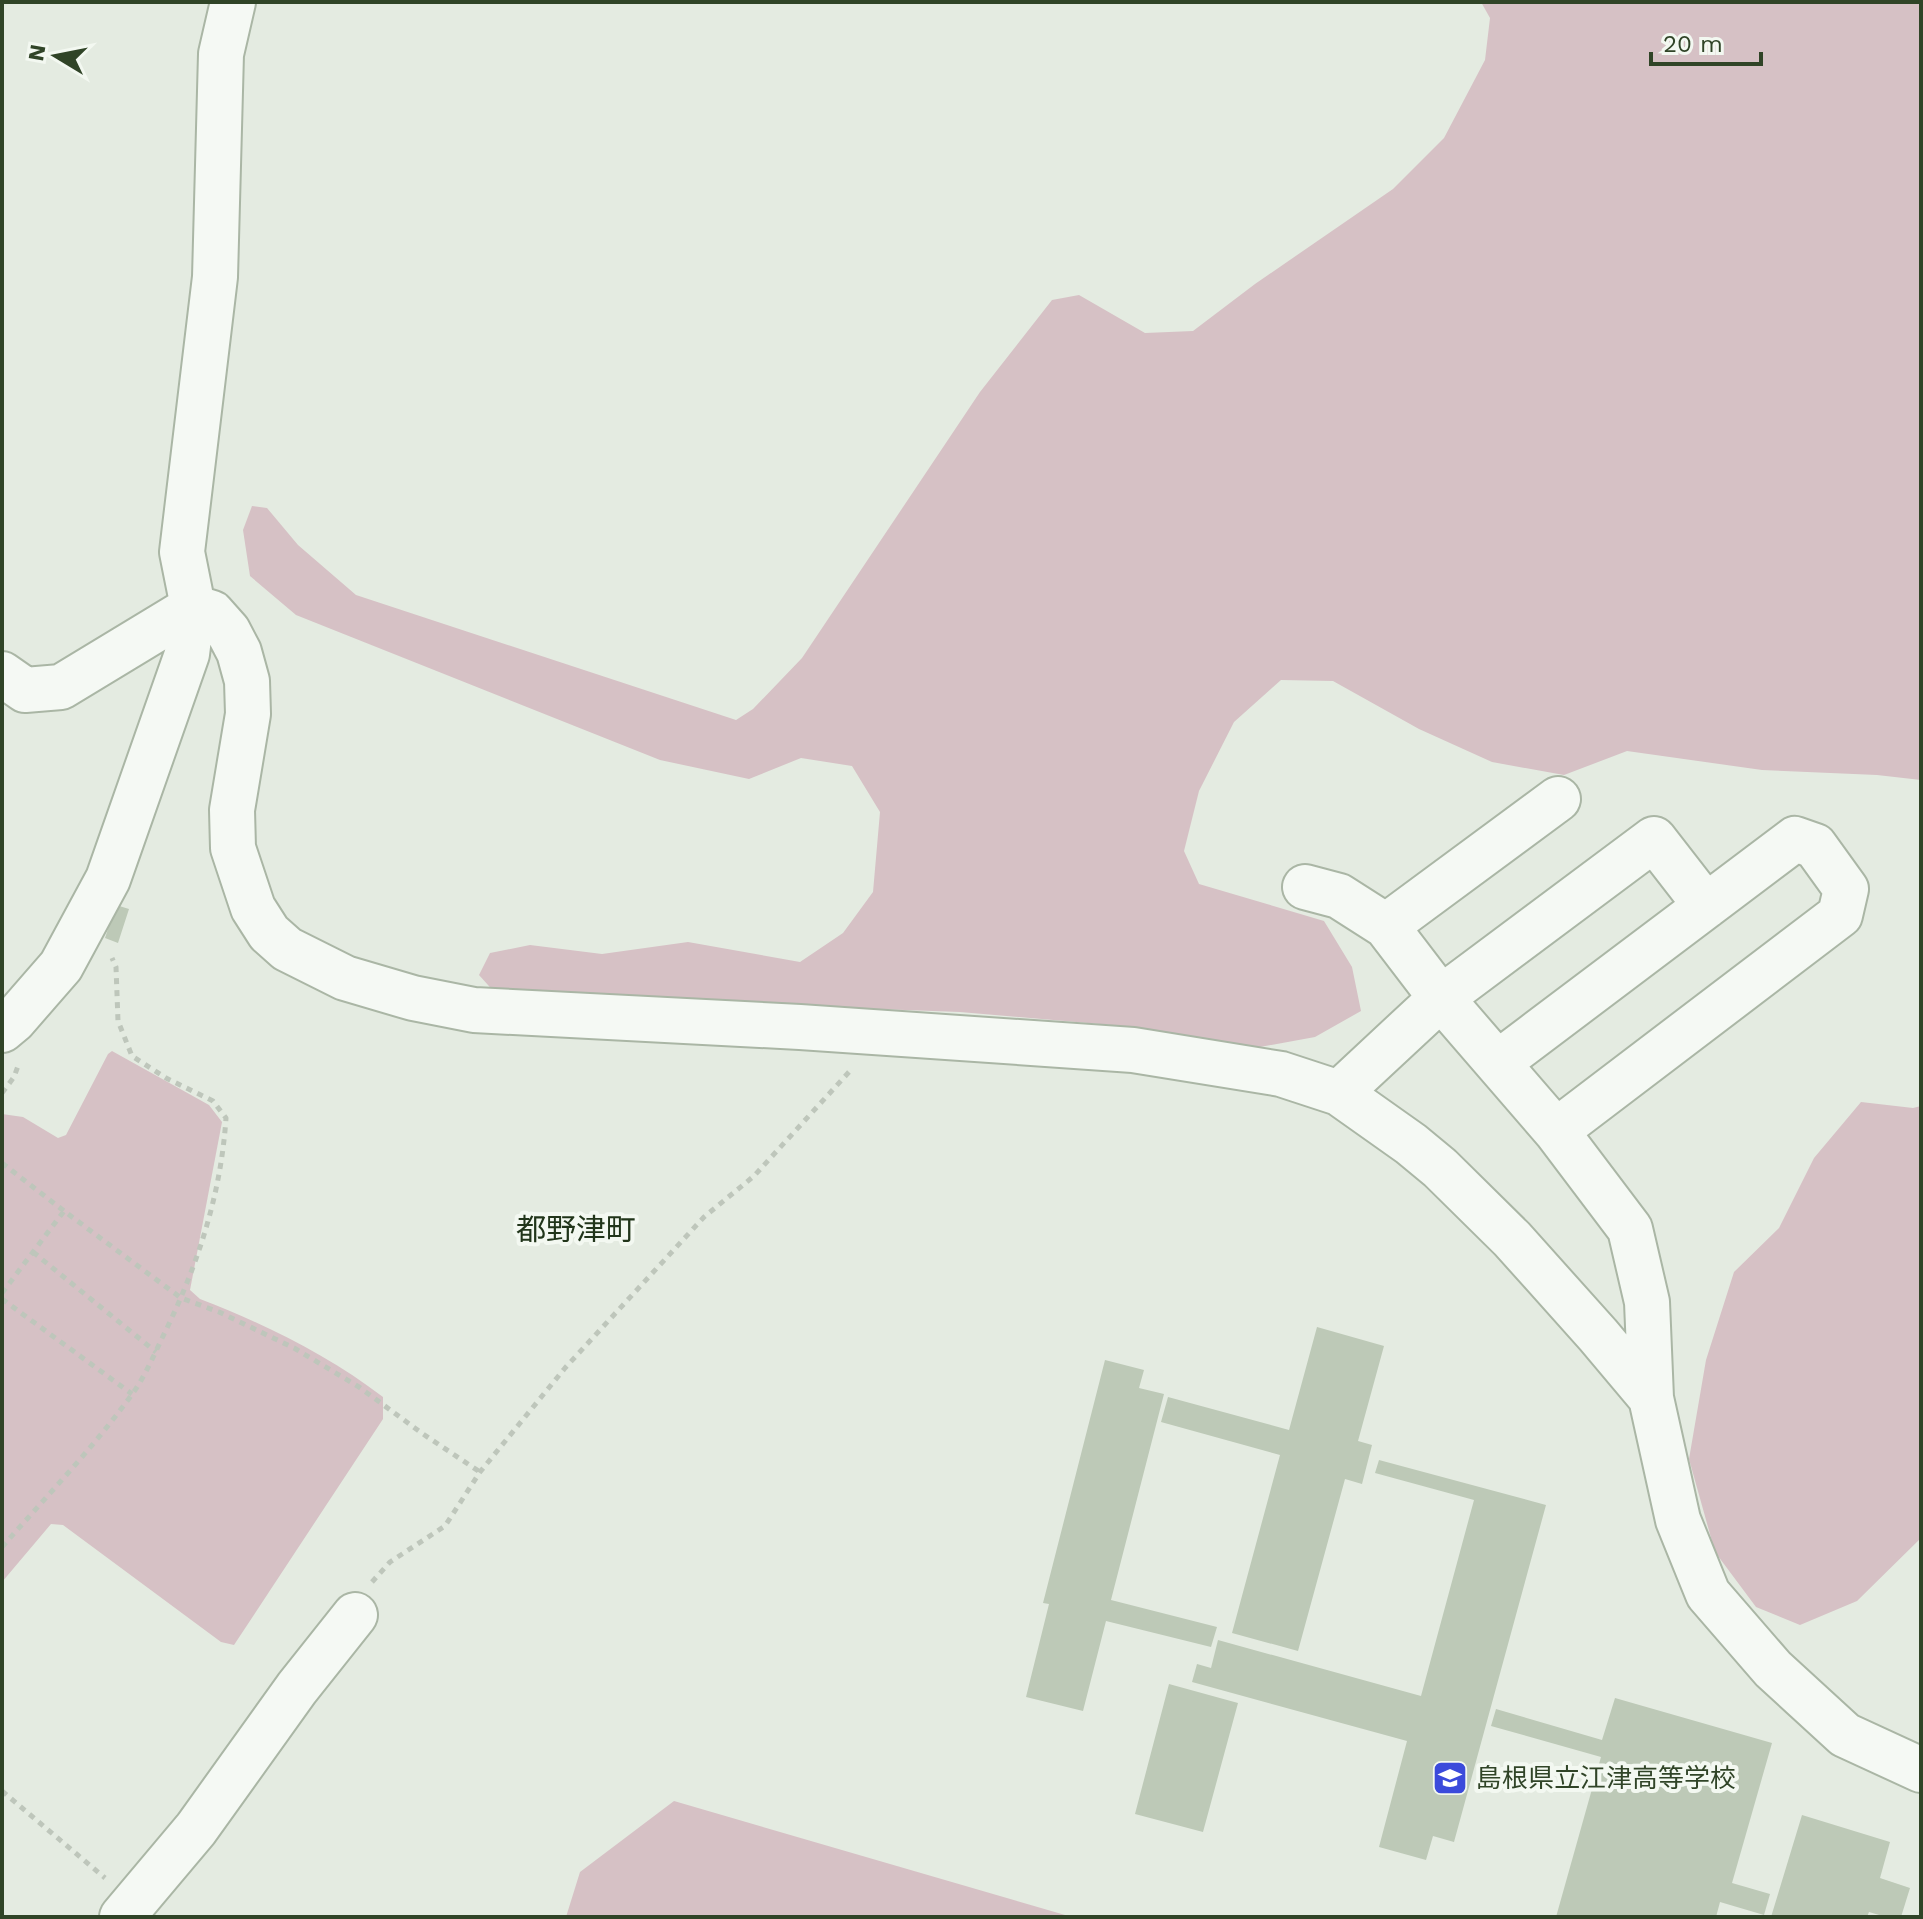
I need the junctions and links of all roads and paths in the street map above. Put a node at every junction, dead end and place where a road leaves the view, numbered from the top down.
1 (233, 2) edge
2 (193, 607) junction
3 (2, 674) edge
4 (1558, 799) dead end
5 (1305, 887) dead end
6 (1706, 906) junction
7 (87, 921) junction
8 (1386, 926) junction
9 (1441, 998) junction
10 (2, 1030) edge
11 (874, 1032) junction
12 (1499, 1062) junction
13 (1339, 1093) junction
14 (1556, 1131) junction
15 (2, 1163) edge
16 (64, 1211) junction
17 (33, 1252) junction
18 (2, 1296) edge
19 (181, 1298) junction
20 (156, 1352) junction
21 (132, 1394) junction
22 (1651, 1398) junction
23 (480, 1472) junction
24 (2, 1547) edge
25 (355, 1615) joint
26 (1921, 1770) edge
27 (2, 1791) edge
28 (127, 1910) edge

1 - 2 street
2 - 3 street
2 - 7 street
2 - 11 street
4 - 8 street
5 - 8 street
6 - 9 street
6 - 12 street
6 - 14 street
7 - 10 street
7 - 19 path
8 - 9 street
9 - 12 street
9 - 13 street
11 - 13 street
11 - 23 path
12 - 14 street
13 - 22 street
14 - 22 street
15 - 16 path
16 - 17 path
16 - 19 path
17 - 18 path
17 - 20 path
18 - 21 path
19 - 20 path
19 - 23 path
20 - 21 path
21 - 24 path
22 - 26 street
23 - 25 path
25 - 28 street
27 - 28 path

